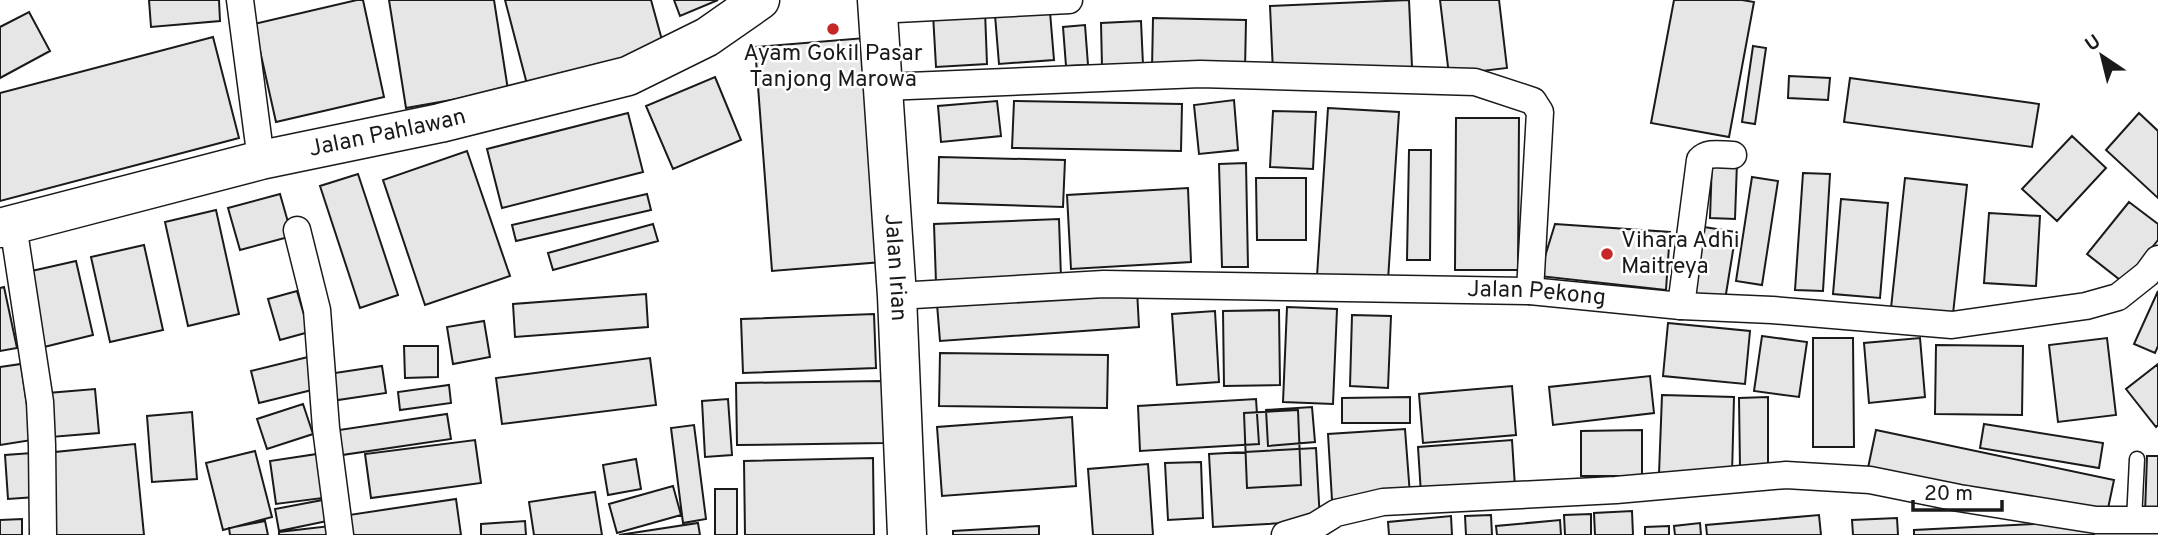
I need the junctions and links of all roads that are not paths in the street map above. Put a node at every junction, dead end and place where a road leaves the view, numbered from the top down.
1 (240, 0) edge
2 (760, 0) edge
3 (1069, 0) edge
4 (877, 5) edge
5 (884, 87) junction
6 (1733, 155) dead end
7 (261, 160) junction
8 (6, 226) edge
9 (297, 230) dead end
10 (2158, 259) edge
11 (1530, 291) junction
12 (897, 296) junction
13 (1681, 306) junction
14 (2137, 459) dead end
15 (2142, 526) edge
16 (43, 535) edge
17 (340, 535) edge
18 (907, 535) edge
19 (1285, 535) edge

1 - 7 street
2 - 7 street, Jalan Pahlawan
3 - 4 street
4 - 5 street, Jalan Irian
5 - 11 street
5 - 12 street, Jalan Irian
6 - 13 street
7 - 8 street, Jalan Pahlawan
8 - 16 street
9 - 17 street
10 - 13 street, Jalan Pekong
11 - 12 street, Jalan Pekong
11 - 13 street, Jalan Pekong
12 - 18 street, Jalan Irian
14 - 15 lane
15 - 19 street

